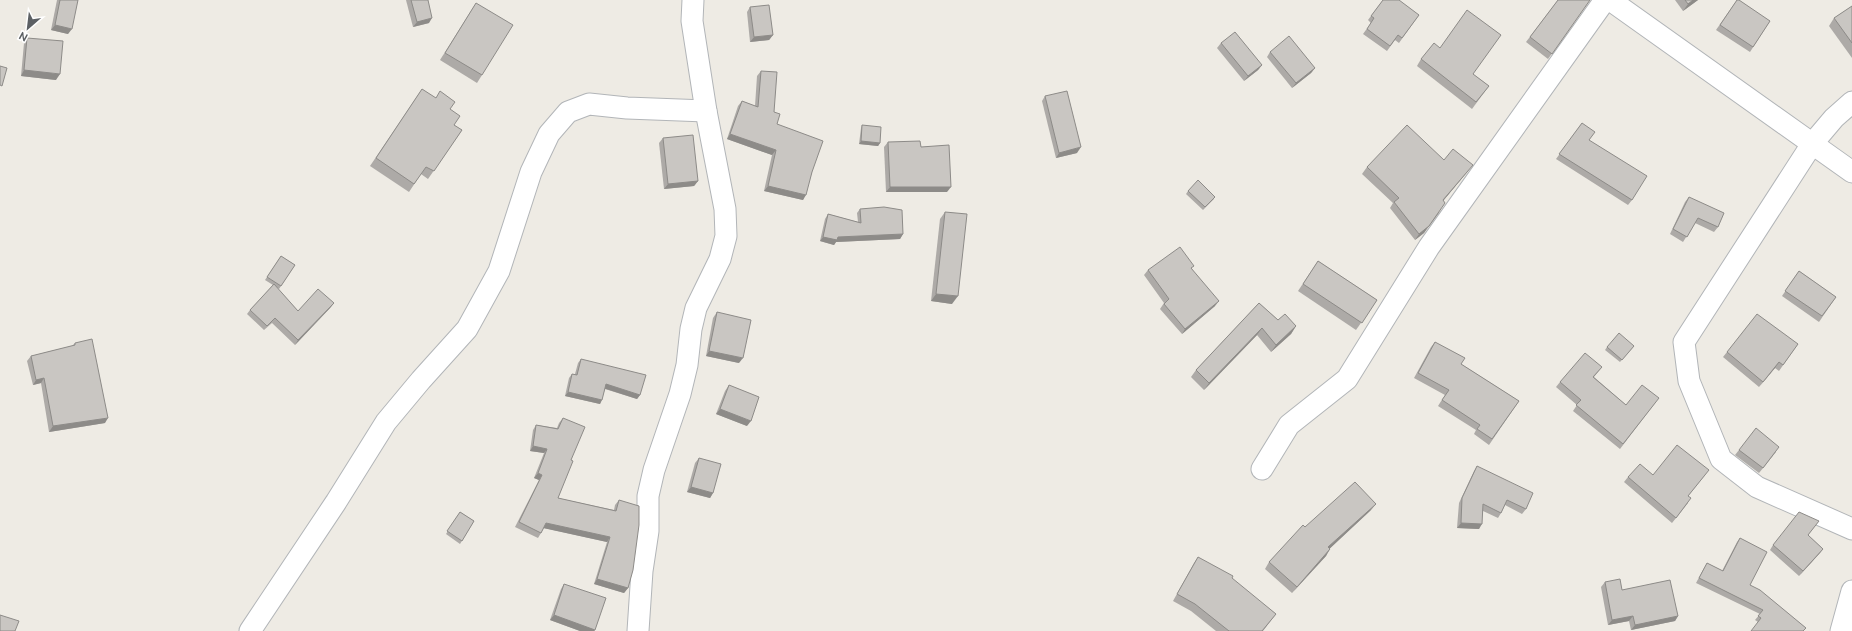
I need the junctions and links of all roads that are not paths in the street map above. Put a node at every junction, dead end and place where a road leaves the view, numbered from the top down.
1 (693, 0) edge
2 (1605, 0) edge
3 (1610, 0) edge
4 (1852, 102) edge
5 (706, 111) junction
6 (1812, 144) junction
7 (1852, 172) edge
8 (1262, 469) dead end
9 (1852, 529) edge
10 (1852, 591) edge
11 (250, 631) edge
12 (638, 631) edge
13 (1841, 631) edge

1 - 5 street
2 - 8 street
3 - 6 street
4 - 6 street
5 - 11 street
5 - 12 street
6 - 7 street
6 - 9 street
10 - 13 street

